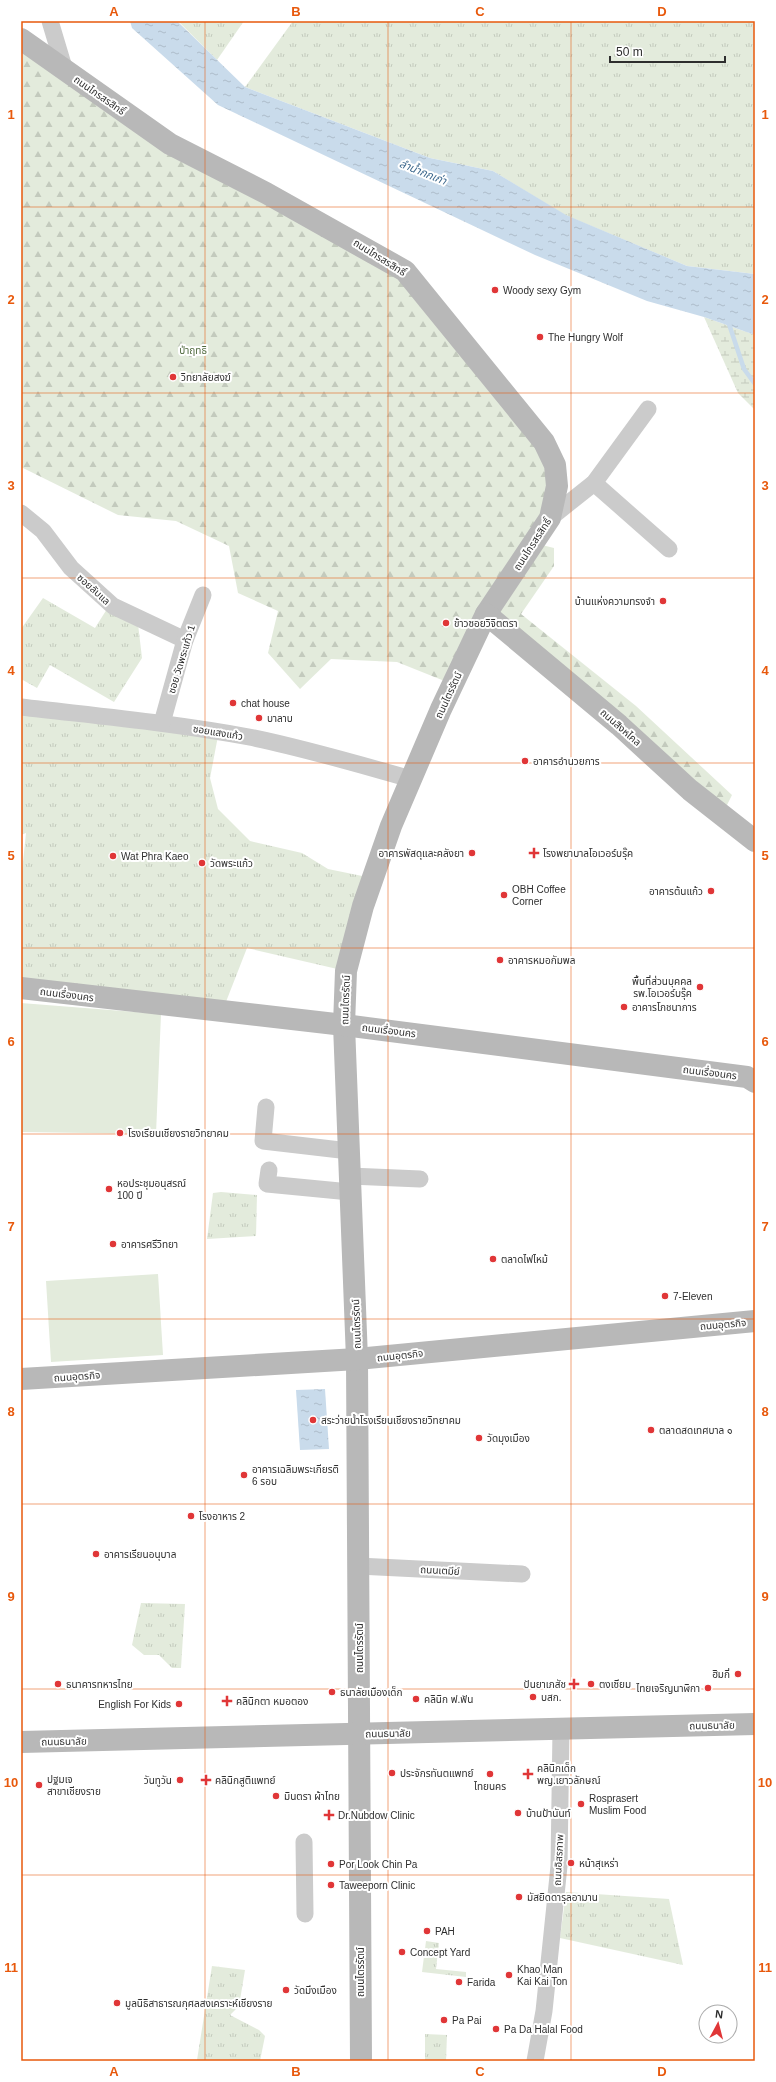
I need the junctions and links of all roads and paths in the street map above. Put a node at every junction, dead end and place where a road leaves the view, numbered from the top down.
1 (50, 21) edge
2 (21, 39) edge
3 (65, 71) junction
4 (648, 409) dead end
5 (594, 483) junction
6 (21, 513) edge
7 (550, 518) junction
8 (669, 549) dead end
9 (202, 595) dead end
10 (486, 614) junction
11 (185, 640) junction
12 (21, 707) edge
13 (162, 723) junction
14 (411, 779) junction
15 (755, 841) edge
16 (21, 988) edge
17 (344, 1025) junction
18 (755, 1082) edge
19 (266, 1107) dead end
20 (349, 1151) junction
21 (269, 1170) dead end
22 (420, 1179) dead end
23 (350, 1184) junction
24 (755, 1321) edge
25 (357, 1359) junction
26 (21, 1379) edge
27 (358, 1566) junction
28 (522, 1574) dead end
29 (755, 1724) edge
30 (561, 1729) junction
31 (360, 1734) junction
32 (21, 1742) edge
33 (304, 1842) dead end
34 (305, 1914) dead end
35 (361, 2061) edge
36 (535, 2061) edge

1 - 3 street
2 - 3 street, ถนนไกรสรสิทธิ์
3 - 7 street, ถนนไกรสรสิทธิ์
4 - 5 street
5 - 7 street
5 - 8 street
6 - 11 street, ซอยลับแล
7 - 10 street, ถนนไกรสรสิทธิ์
9 - 11 street, ซอย วัดพระแก้ว 1
10 - 14 street, ถนนไตรรัตน์
10 - 15 street, ถนนสิงหไคล
11 - 13 street, ซอย วัดพระแก้ว 1
12 - 13 street, ซอยแสงแก้ว
13 - 14 street, ซอยแสงแก้ว
14 - 17 street, ถนนไตรรัตน์
16 - 17 street, ถนนเรื่องนคร
17 - 18 street, ถนนเรื่องนคร
17 - 20 street, ถนนไตรรัตน์
19 - 20 street
20 - 23 street, ถนนไตรรัตน์
21 - 23 street
22 - 23 street
23 - 25 street, ถนนไตรรัตน์
24 - 25 street, ถนนอุตรกิจ
25 - 26 street, ถนนอุตรกิจ
25 - 27 street, ถนนไตรรัตน์
27 - 28 street, ถนนเตมีย์
27 - 31 street, ถนนไตรรัตน์
29 - 30 street, ถนนธนาลัย
30 - 31 street, ถนนธนาลัย
30 - 36 street, ถนนอิสรภาพ
31 - 32 street, ถนนธนาลัย
31 - 35 street, ถนนไตรรัตน์
33 - 34 street

